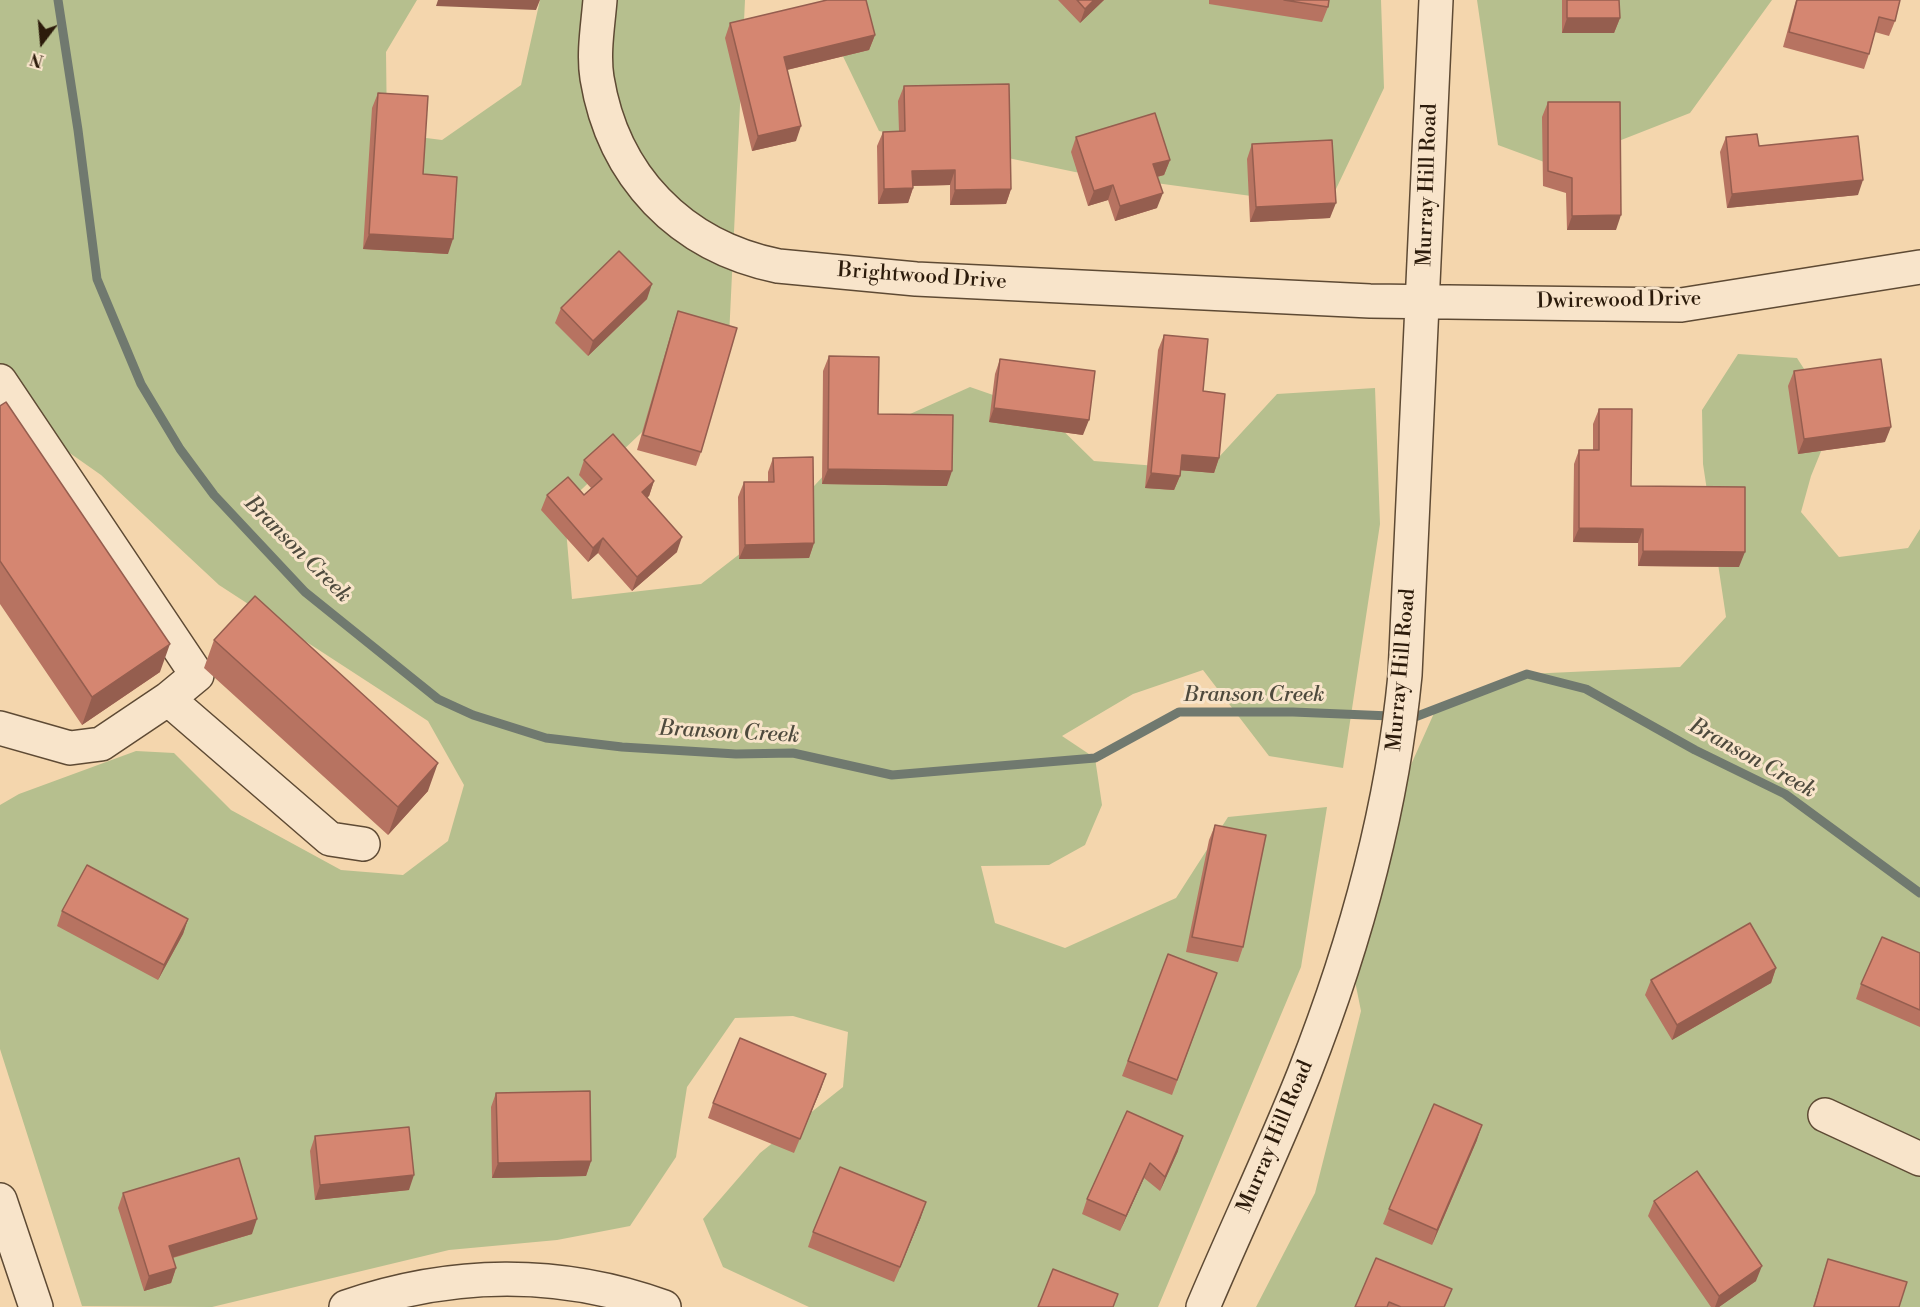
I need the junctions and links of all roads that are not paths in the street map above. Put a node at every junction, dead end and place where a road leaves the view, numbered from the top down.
1 (600, 0) edge
2 (1436, 0) edge
3 (1920, 267) edge
4 (1423, 301) junction
5 (0, 381) edge
6 (168, 699) junction
7 (0, 728) edge
8 (363, 844) dead end
9 (1825, 1115) dead end
10 (1920, 1159) edge
11 (0, 1200) edge
12 (36, 1307) edge
13 (346, 1307) edge
14 (664, 1307) edge
15 (1203, 1307) edge

1 - 4 street, Brightwood Drive
2 - 4 street, Murray Hill Road
3 - 4 street, Dwirewood Drive
4 - 15 street, Murray Hill Road
5 - 6 street
6 - 7 street
6 - 8 street
9 - 10 street
11 - 12 street
13 - 14 street

